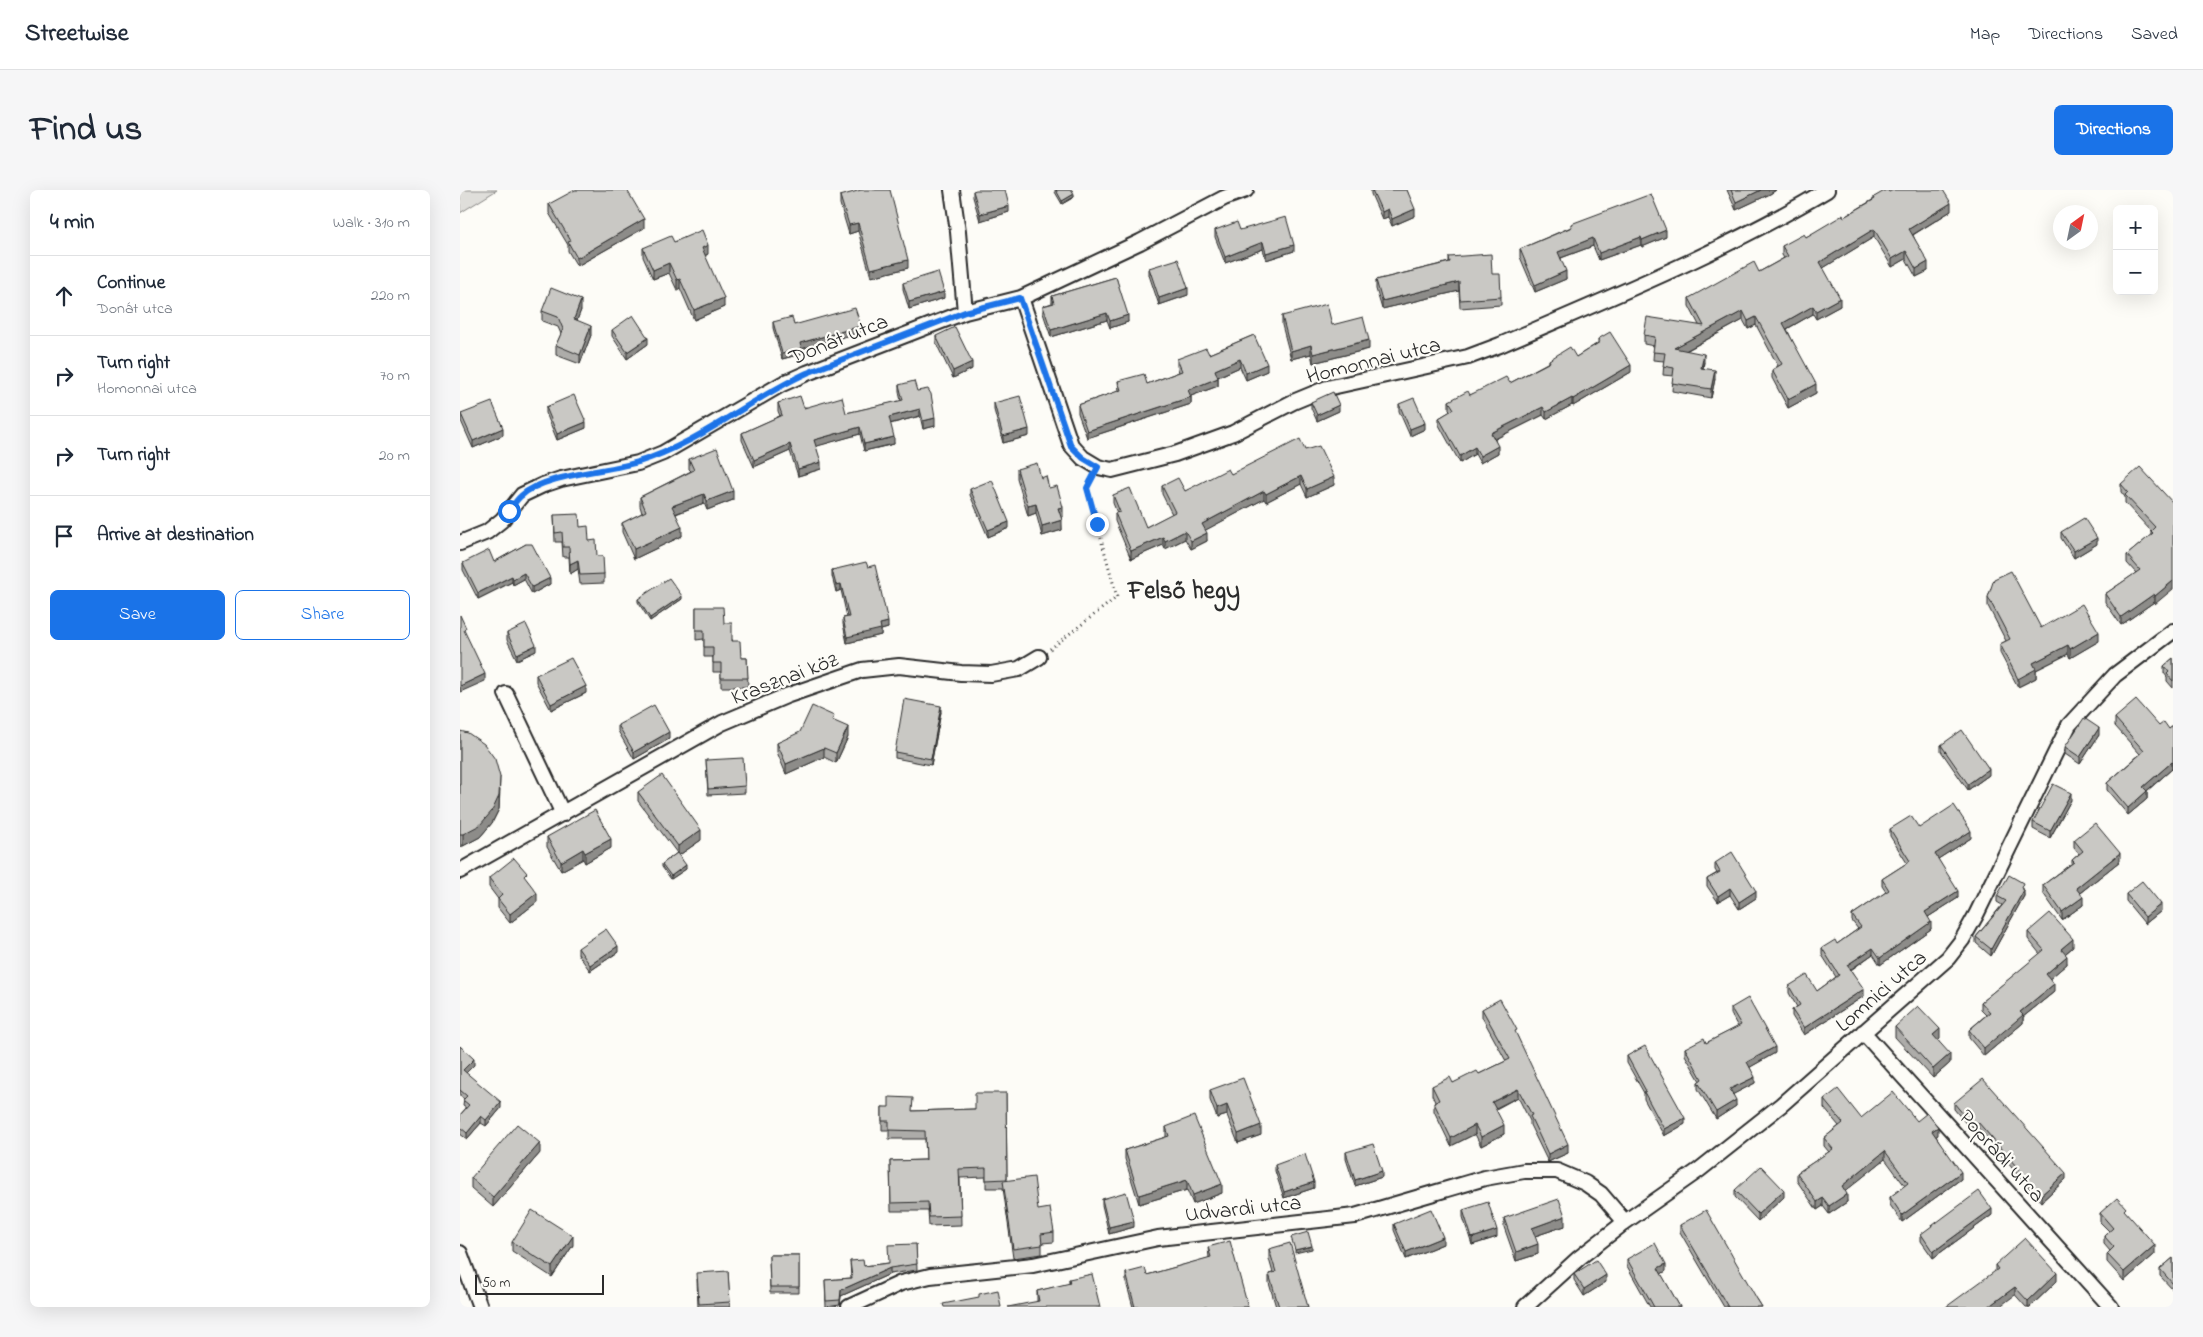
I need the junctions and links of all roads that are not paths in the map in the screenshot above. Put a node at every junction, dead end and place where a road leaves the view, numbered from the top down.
1 (952, 190) edge
2 (1246, 190) edge
3 (1827, 190) edge
4 (1223, 194) edge
5 (1020, 298) junction
6 (965, 312) junction
7 (460, 543) edge
8 (2173, 631) edge
9 (1039, 657) road end
10 (506, 694) dead end
11 (563, 814) junction
12 (460, 871) edge
13 (1863, 1032) junction
14 (1625, 1222) junction
15 (460, 1254) edge
16 (480, 1307) edge
17 (850, 1307) edge
18 (1525, 1307) edge
19 (2111, 1307) edge

1 - 6 street
2 - 4 street, Donát utca
3 - 5 street, Homonnai utca
4 - 5 street, Donát utca
5 - 6 street, Donát utca
6 - 7 street, Donát utca
8 - 13 street, Lomnici utca
9 - 11 street, Krasznai köz
10 - 11 street
11 - 12 street, Krasznai köz
13 - 14 street, Lomnici utca
13 - 19 street, Poprádi utca
14 - 17 street, Udvardi utca
14 - 18 street, Lomnici utca
15 - 16 street

